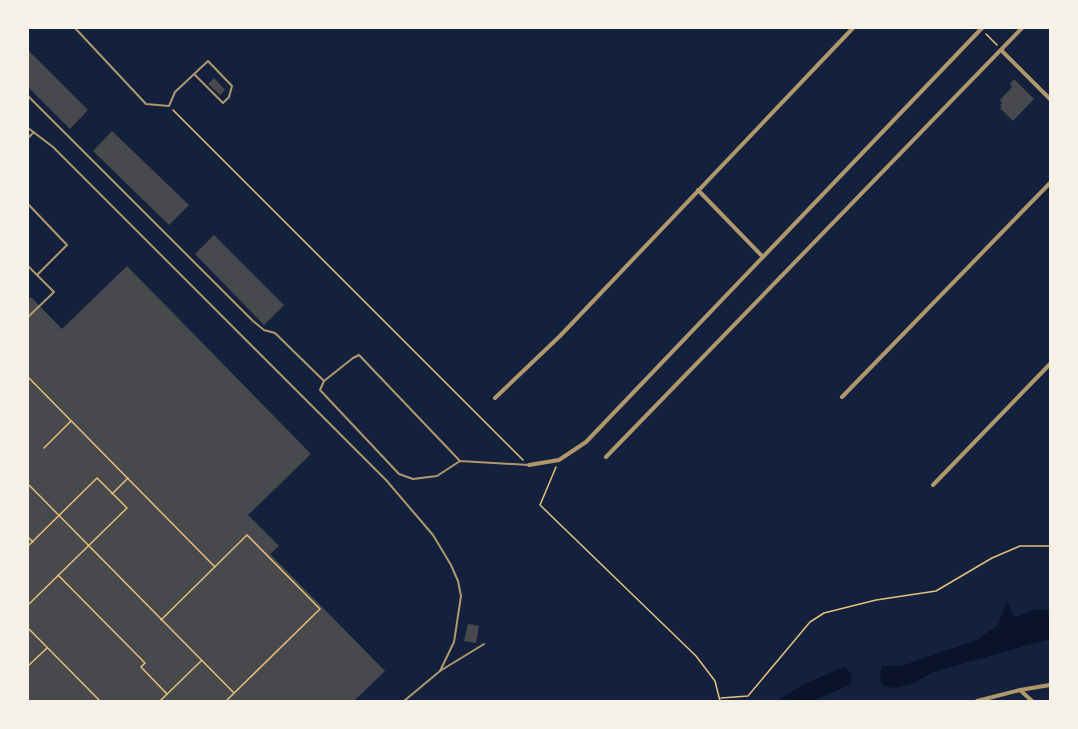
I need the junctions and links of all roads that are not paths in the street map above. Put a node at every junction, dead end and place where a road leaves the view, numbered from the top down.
1 (75, 28) edge
2 (852, 28) edge
3 (981, 28) edge
4 (1022, 28) edge
5 (1001, 50) junction
6 (194, 74) junction
7 (28, 96) edge
8 (1050, 98) edge
9 (28, 128) edge
10 (34, 132) junction
11 (28, 138) edge
12 (1050, 183) edge
13 (698, 190) junction
14 (28, 204) edge
15 (763, 257) junction
16 (28, 266) edge
17 (37, 275) junction
18 (28, 317) edge
19 (1050, 364) edge
20 (324, 382) junction
21 (842, 397) dead end
22 (495, 398) dead end
23 (606, 457) dead end
24 (460, 461) junction
25 (529, 465) joint
26 (934, 485) dead end
27 (484, 644) dead end
28 (440, 671) junction
29 (1050, 685) edge
30 (1020, 690) junction
31 (404, 701) edge
32 (977, 701) edge
33 (1032, 701) edge

1 - 6 lane
2 - 13 street
3 - 15 street
4 - 5 street
5 - 8 street
5 - 23 street
6 - 6 lane
7 - 20 lane
9 - 10 lane
10 - 11 lane
10 - 28 lane
12 - 21 street
13 - 15 street
13 - 22 street
14 - 17 lane
15 - 25 street
16 - 17 lane
17 - 18 lane
19 - 26 street
20 - 24 lane
20 - 24 lane
24 - 25 lane
27 - 28 lane
28 - 31 lane
29 - 30 street
30 - 32 street
30 - 33 street

